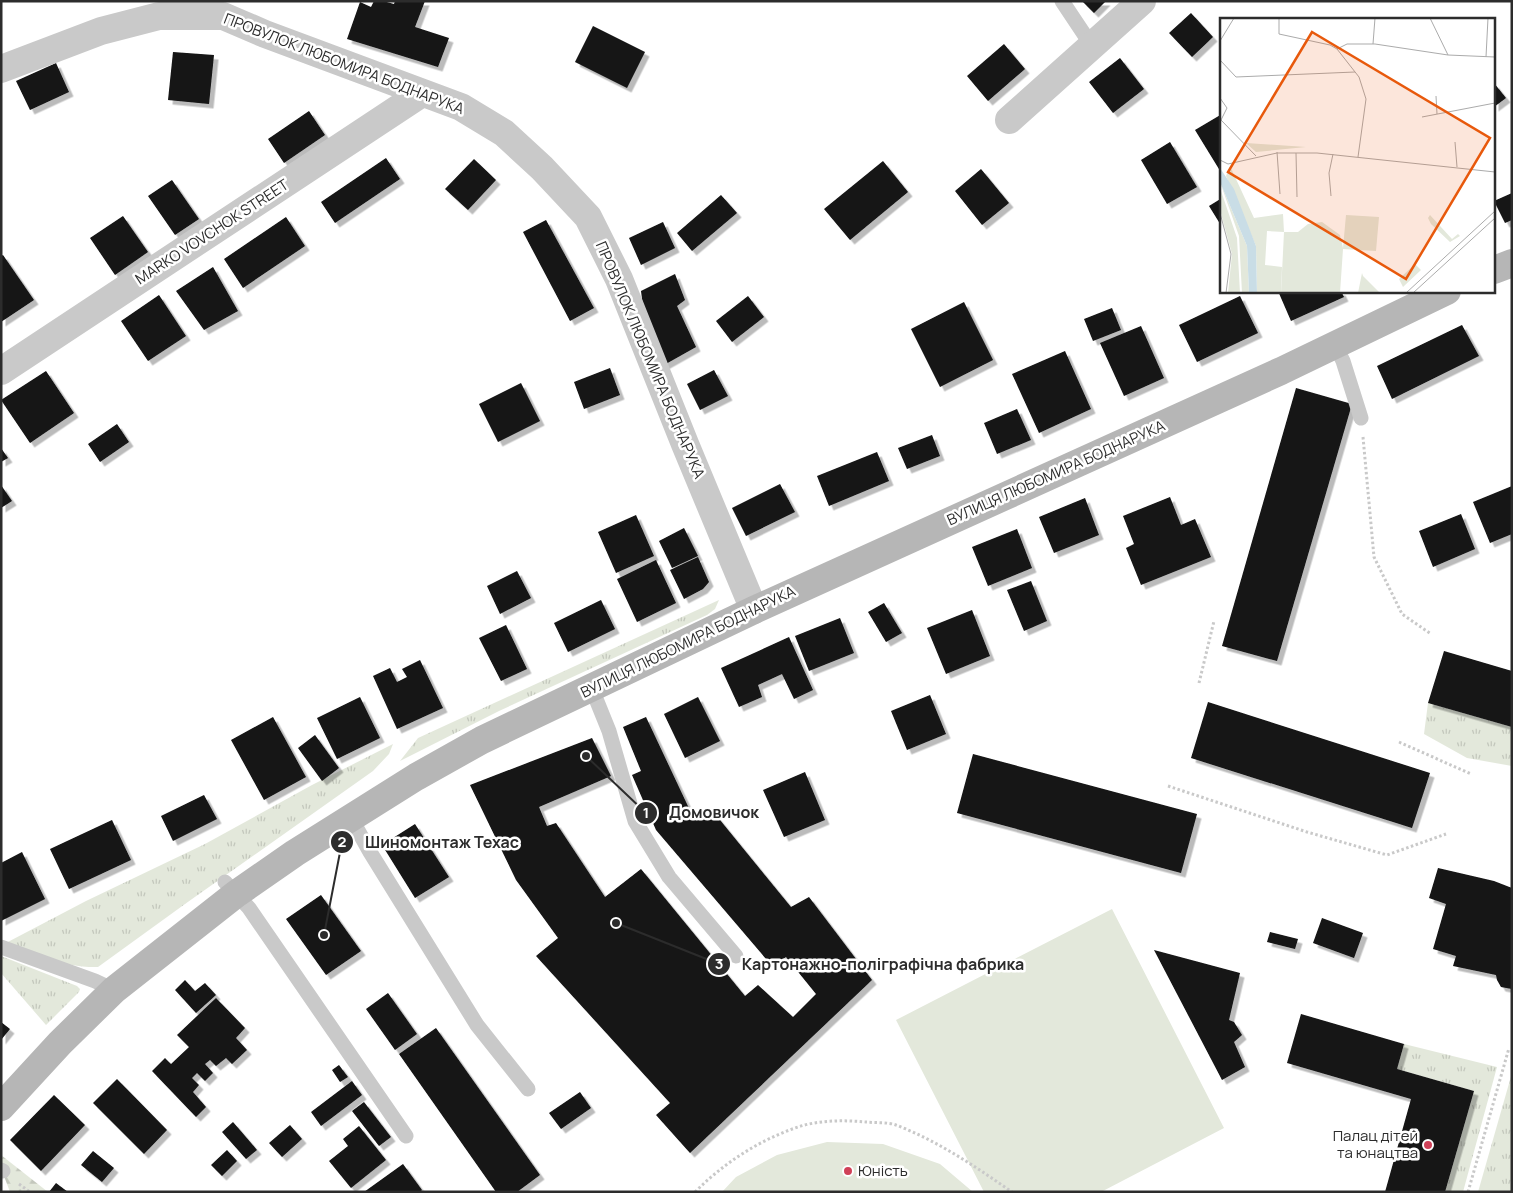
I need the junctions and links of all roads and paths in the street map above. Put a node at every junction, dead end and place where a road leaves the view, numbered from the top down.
1 (1062, 1) edge
2 (1142, 1) edge
3 (227, 9) edge
4 (1092, 46) junction
5 (1, 69) edge
6 (422, 93) junction
7 (1009, 120) dead end
8 (1512, 262) edge
9 (1496, 269) edge
10 (1442, 292) edge
11 (1409, 299) edge
12 (1335, 345) junction
13 (1, 371) edge
14 (1361, 418) joint
15 (754, 610) junction
16 (1214, 621) dead end
17 (1431, 634) dead end
18 (1199, 683) dead end
19 (592, 689) junction
20 (1400, 742) dead end
21 (1471, 774) dead end
22 (1168, 786) dead end
23 (351, 818) junction
24 (1446, 834) dead end
25 (231, 888) junction
26 (1, 947) edge
27 (736, 956) dead end
28 (114, 990) junction
29 (1509, 1048) dead end
30 (528, 1088) dead end
31 (1, 1107) edge
32 (406, 1136) dead end
33 (695, 1192) edge
34 (1012, 1192) edge
35 (1468, 1192) edge

1 - 4 lane
2 - 4 street
3 - 5 street, ПРОВУЛОК ЛЮБОМИРА БОДНАРУКА
3 - 6 street, ПРОВУЛОК ЛЮБОМИРА БОДНАРУКА
4 - 7 street
6 - 13 street, MARKO VOVCHOK STREET
6 - 15 street, ПРОВУЛОК ЛЮБОМИРА БОДНАРУКА
8 - 9 street
10 - 11 street, ВУЛИЦЯ ЛЮБОМИРА БОДНАРУКА
11 - 12 street, ВУЛИЦЯ ЛЮБОМИРА БОДНАРУКА
12 - 14 lane
12 - 15 street, ВУЛИЦЯ ЛЮБОМИРА БОДНАРУКА
14 - 17 path
15 - 19 street, ВУЛИЦЯ ЛЮБОМИРА БОДНАРУКА
16 - 18 path
19 - 23 street, ВУЛИЦЯ ЛЮБОМИРА БОДНАРУКА
19 - 27 lane
20 - 21 path
22 - 24 path
23 - 25 street, ВУЛИЦЯ ЛЮБОМИРА БОДНАРУКА
23 - 30 lane
25 - 28 street, ВУЛИЦЯ ЛЮБОМИРА БОДНАРУКА
25 - 32 lane
26 - 28 lane
28 - 31 street, ВУЛИЦЯ ЛЮБОМИРА БОДНАРУКА
29 - 35 path
33 - 34 path

